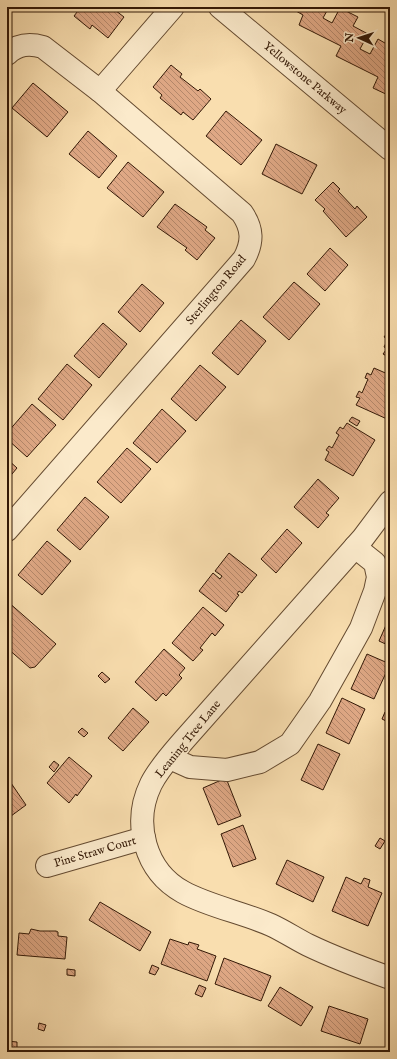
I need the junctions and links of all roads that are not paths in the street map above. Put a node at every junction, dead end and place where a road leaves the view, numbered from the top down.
1 (173, 7) edge
2 (220, 7) edge
3 (7, 54) edge
4 (100, 90) junction
5 (390, 149) edge
6 (390, 502) edge
7 (7, 530) edge
8 (355, 547) junction
9 (170, 758) junction
10 (144, 838) junction
11 (46, 866) dead end
12 (390, 978) edge

1 - 4 street
2 - 5 street, Yellowstone Parkway
3 - 4 street, Sterlington Road
4 - 7 street, Sterlington Road
6 - 8 street, Leaning Tree Lane
8 - 9 street, Leaning Tree Lane
8 - 9 street
9 - 10 street, Leaning Tree Lane
10 - 11 street, Pine Straw Court
10 - 12 street, Leaning Tree Lane

